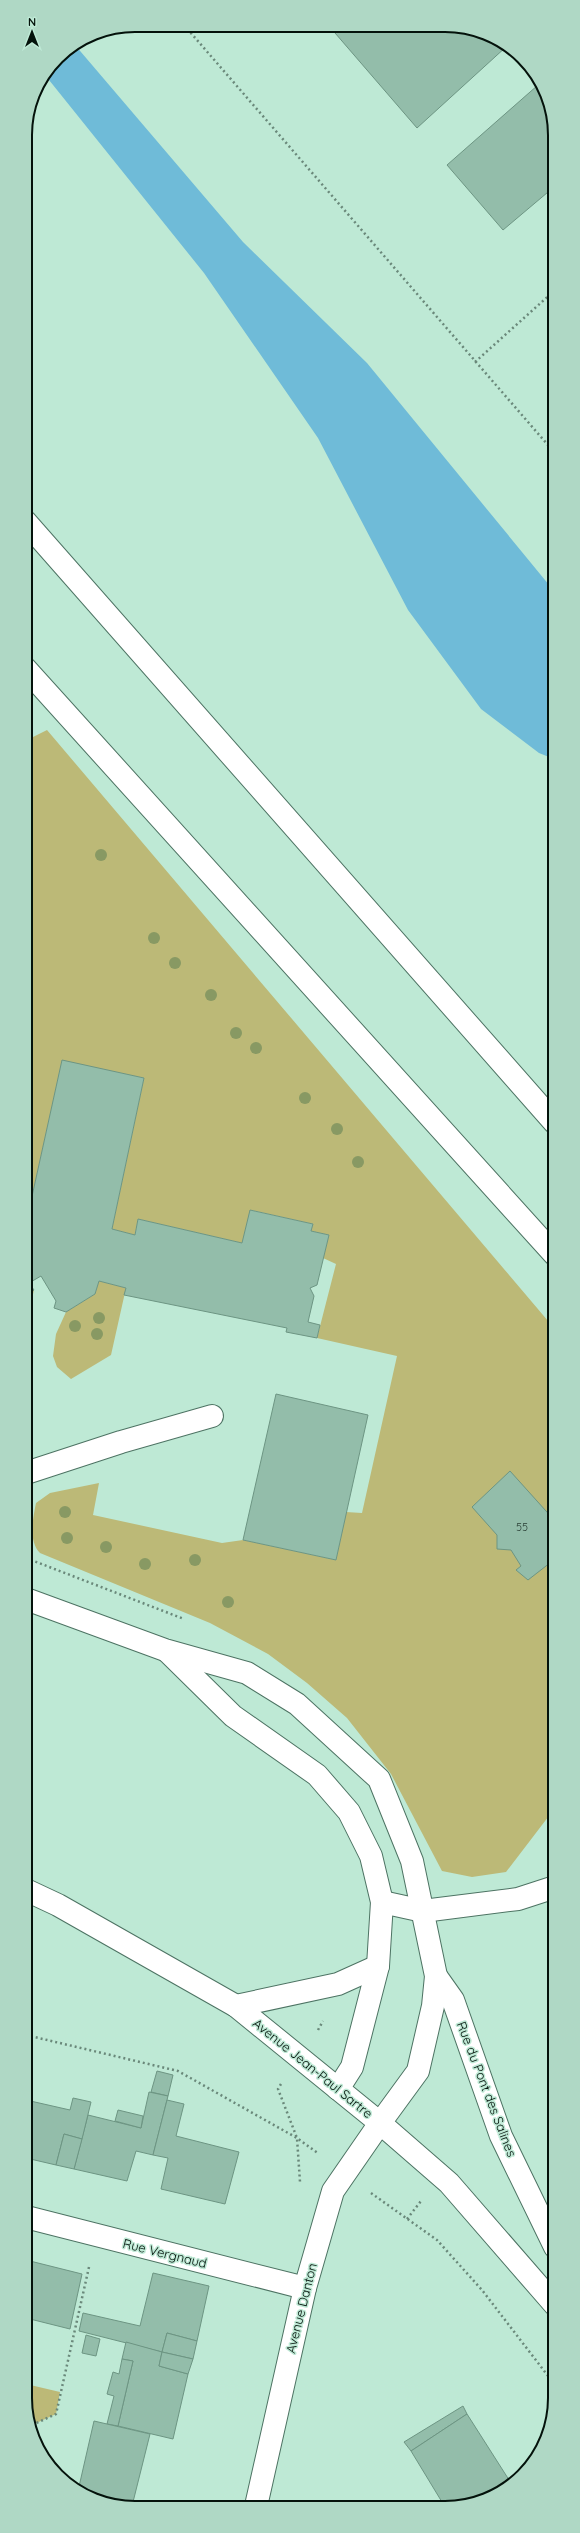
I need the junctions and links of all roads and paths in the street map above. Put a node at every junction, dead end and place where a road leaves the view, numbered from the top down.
1 (190, 32) edge
2 (548, 296) edge
3 (475, 362) junction
4 (548, 445) edge
5 (32, 529) edge
6 (32, 676) edge
7 (548, 1115) edge
8 (548, 1247) edge
9 (212, 1416) dead end
10 (32, 1471) edge
11 (32, 1560) edge
12 (32, 1601) edge
13 (185, 1620) dead end
14 (165, 1650) junction
15 (548, 1889) edge
16 (32, 1893) edge
17 (382, 1902) junction
18 (423, 1911) junction
19 (378, 1966) junction
20 (436, 1976) junction
21 (318, 1988) junction
22 (236, 2006) junction
23 (32, 2036) edge
24 (299, 2057) junction
25 (338, 2090) junction
26 (380, 2123) junction
27 (297, 2138) junction
28 (344, 2174) junction
29 (300, 2186) dead end
30 (32, 2219) edge
31 (548, 2233) edge
32 (97, 2235) junction
33 (305, 2288) junction
34 (548, 2296) edge
35 (548, 2376) edge
36 (35, 2424) edge
37 (257, 2501) edge

1 - 3 path
2 - 3 path
3 - 4 path
5 - 7 main road
6 - 8 main road
9 - 10 main road
11 - 13 path
12 - 14 main road, Rue du Pont des Salines
14 - 17 main road, Rue du Pont des Salines
14 - 18 main road, Rue du Pont des Salines
15 - 18 main road
16 - 22 main road, Avenue Jean-Paul Sartre
17 - 18 main road
17 - 19 main road, Rue du Pont des Salines
18 - 20 main road, Rue du Pont des Salines
19 - 21 main road
19 - 25 main road, Rue du Pont des Salines
20 - 26 main road, Rue du Pont des Salines
20 - 31 main road, Rue du Pont des Salines
21 - 22 main road
21 - 24 path
22 - 24 main road, Avenue Jean-Paul Sartre
23 - 27 path
24 - 25 main road, Avenue Jean-Paul Sartre
24 - 27 path
25 - 26 main road, Avenue Jean-Paul Sartre
26 - 28 main road, Avenue Danton
26 - 34 main road, Avenue Jean-Paul Sartre
27 - 28 path
27 - 29 path
28 - 33 main road, Avenue Danton
28 - 35 path
30 - 32 main road, Rue Vergnaud
32 - 33 main road, Rue Vergnaud
32 - 36 path
33 - 37 main road, Avenue Danton

